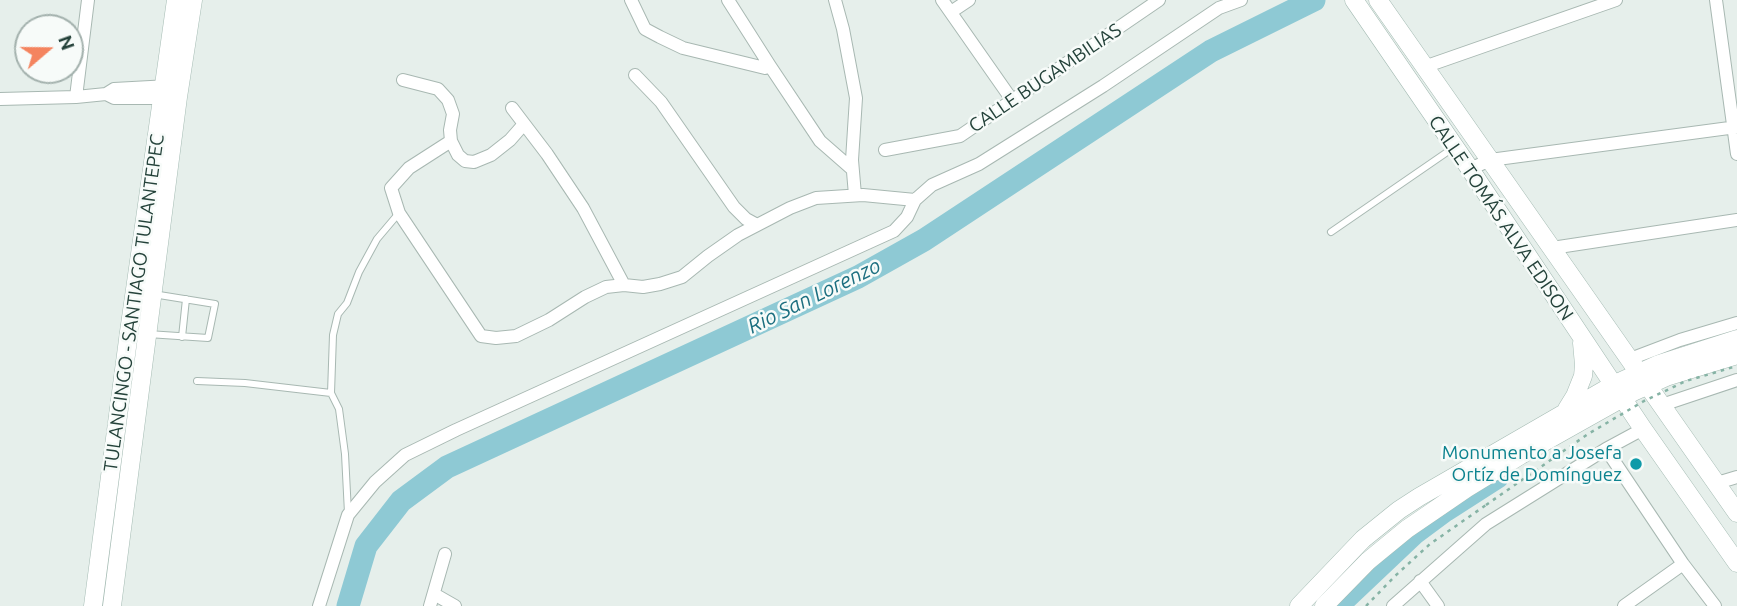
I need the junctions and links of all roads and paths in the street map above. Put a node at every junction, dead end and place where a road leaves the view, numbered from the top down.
1 (88, 0) edge
2 (176, 0) edge
3 (193, 0) edge
4 (631, 0) edge
5 (728, 0) edge
6 (835, 0) edge
7 (943, 0) edge
8 (969, 0) edge
9 (1133, 0) edge
10 (1159, 0) edge
11 (1241, 0) edge
12 (1616, 0) edge
13 (1716, 0) edge
14 (1384, 2) edge
15 (1356, 3) edge
16 (951, 12) junction
17 (1142, 12) junction
18 (770, 66) junction
19 (1424, 66) junction
20 (635, 75) dead end
21 (403, 80) dead end
22 (171, 92) junction
23 (76, 97) junction
24 (0, 99) edge
25 (1013, 100) junction
26 (512, 108) dead end
27 (524, 124) junction
28 (1735, 127) edge
29 (451, 141) junction
30 (1454, 147) junction
31 (885, 150) dead end
32 (1737, 154) edge
33 (1490, 160) junction
34 (852, 169) junction
35 (1470, 169) junction
36 (855, 195) junction
37 (915, 200) junction
38 (399, 213) junction
39 (1737, 220) edge
40 (757, 225) junction
41 (1331, 232) dead end
42 (1552, 248) junction
43 (624, 285) junction
44 (144, 293) junction
45 (186, 299) junction
46 (1737, 323) edge
47 (138, 333) junction
48 (1578, 333) junction
49 (182, 337) junction
50 (1737, 339) edge
51 (1737, 355) edge
52 (1737, 366) edge
53 (1640, 372) junction
54 (1737, 380) edge
55 (197, 382) dead end
56 (1617, 392) junction
57 (331, 393) junction
58 (1662, 405) junction
59 (1563, 413) junction
60 (1643, 429) junction
61 (1606, 449) junction
62 (1737, 477) edge
63 (1717, 483) junction
64 (1737, 513) edge
65 (348, 515) junction
66 (445, 554) dead end
67 (1737, 563) edge
68 (1683, 564) junction
69 (1420, 581) junction
70 (432, 600) edge
71 (93, 606) edge
72 (112, 606) edge
73 (319, 606) edge
74 (454, 606) edge
75 (1299, 606) edge
76 (1324, 606) edge
77 (1366, 606) edge
78 (1393, 606) edge
79 (1438, 606) edge
80 (1624, 606) edge
81 (1716, 606) edge

1 - 23 street
2 - 22 main road, TULANCINGO - SANTIAGO TULANTEPEC
3 - 22 main road, TULANCINGO - SANTIAGO TULANTEPEC
4 - 18 street
5 - 18 street
6 - 34 street
7 - 16 street
8 - 16 street
9 - 17 street
10 - 17 street, CALLE BUGAMBILIAS
11 - 37 street
12 - 19 street
13 - 28 street
14 - 19 main road, CALLE TOMÁS ALVA EDISON
15 - 30 main road, CALLE TOMÁS ALVA EDISON
16 - 25 street
17 - 25 street, CALLE BUGAMBILIAS
18 - 34 street
19 - 33 main road, CALLE TOMÁS ALVA EDISON
20 - 40 street
21 - 29 street
22 - 23 street
22 - 44 main road, TULANCINGO - SANTIAGO TULANTEPEC
23 - 24 street
25 - 31 street, CALLE BUGAMBILIAS
26 - 27 street
27 - 29 street
27 - 43 street
28 - 32 street
28 - 33 street
29 - 38 street
30 - 35 main road, CALLE TOMÁS ALVA EDISON
30 - 41 lane
33 - 35 street
33 - 42 main road, CALLE TOMÁS ALVA EDISON
34 - 36 street
35 - 48 main road, CALLE TOMÁS ALVA EDISON
36 - 37 street
36 - 40 street
37 - 65 street
38 - 43 street
38 - 57 lane
39 - 42 street
40 - 43 street
42 - 53 main road, CALLE TOMÁS ALVA EDISON
44 - 45 lane
44 - 47 main road, TULANCINGO - SANTIAGO TULANTEPEC
45 - 49 lane
45 - 49 lane
46 - 53 street
47 - 49 lane
47 - 71 main road, TULANCINGO - SANTIAGO TULANTEPEC
47 - 72 main road, TULANCINGO - SANTIAGO TULANTEPEC
48 - 56 main road, CALLE TOMÁS ALVA EDISON
48 - 59 main road
50 - 53 main road
51 - 53 main road
52 - 77 path, bridge
53 - 56 main road
53 - 58 main road, CALLE TOMÁS ALVA EDISON
54 - 58 street
55 - 57 lane
56 - 59 main road
56 - 60 main road, CALLE TOMÁS ALVA EDISON
56 - 76 main road
57 - 65 lane
58 - 63 main road, CALLE TOMÁS ALVA EDISON
59 - 75 main road
60 - 61 street
60 - 67 main road, CALLE TOMÁS ALVA EDISON
61 - 68 street
61 - 69 street
62 - 63 street
63 - 64 main road, CALLE TOMÁS ALVA EDISON
65 - 73 street
66 - 70 street
68 - 80 street
68 - 81 street
69 - 78 street
69 - 79 street
70 - 74 street

